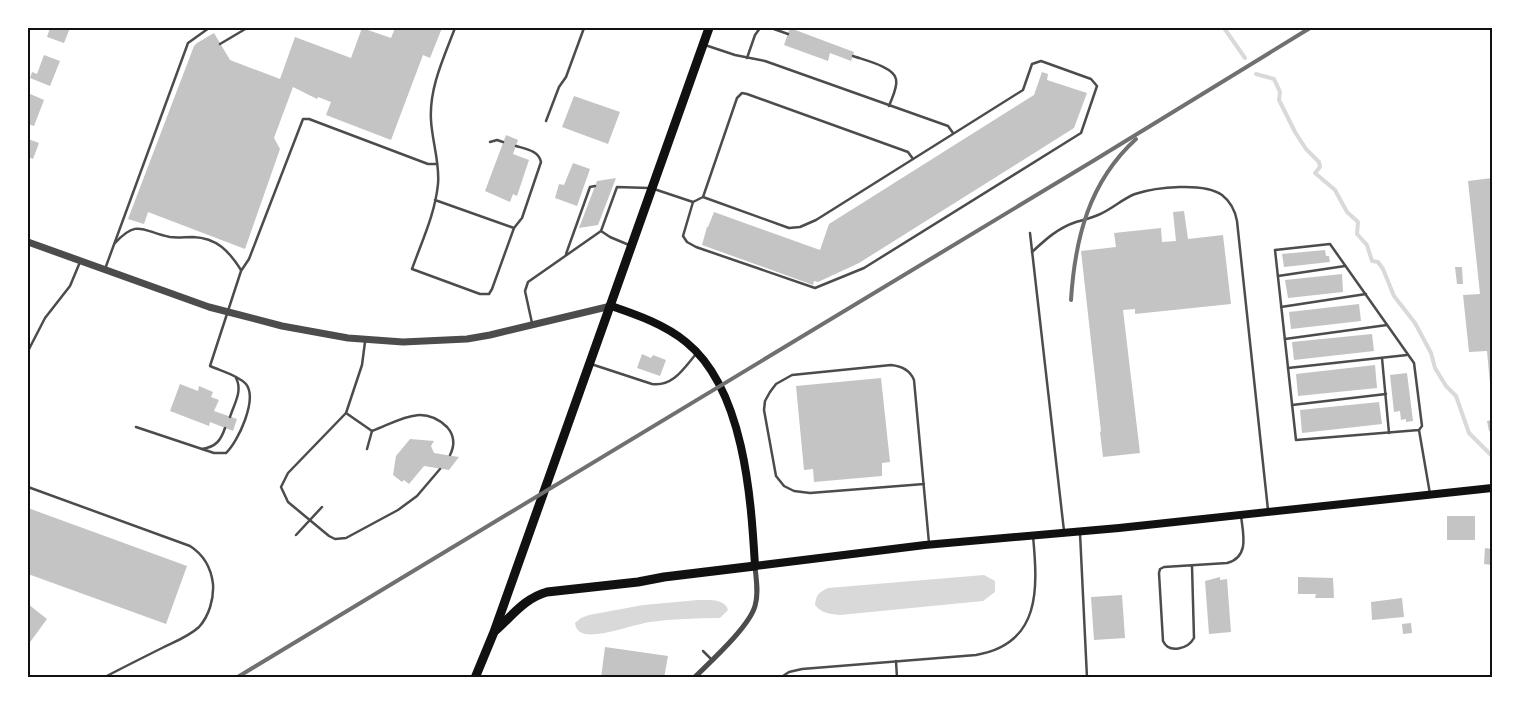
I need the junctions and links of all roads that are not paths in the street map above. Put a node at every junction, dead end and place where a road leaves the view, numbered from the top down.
1 (209, 28) edge
2 (246, 28) edge
3 (455, 28) edge
4 (584, 28) edge
5 (710, 28) edge
6 (760, 28) edge
7 (771, 28) edge
8 (788, 34) dead end
9 (220, 44) dead end
10 (704, 44) junction
11 (853, 56) dead end
12 (747, 58) junction
13 (889, 106) junction
14 (546, 121) dead end
15 (953, 134) junction
16 (490, 142) dead end
17 (503, 142) dead end
18 (516, 146) dead end
19 (913, 159) junction
20 (437, 164) junction
21 (614, 184) dead end
22 (595, 186) dead end
23 (617, 187) junction
24 (652, 188) junction
25 (702, 197) junction
26 (435, 200) junction
27 (693, 202) junction
28 (514, 228) junction
29 (601, 231) junction
30 (1030, 232) dead end
31 (28, 242) edge
32 (114, 244) junction
33 (632, 246) junction
34 (1032, 252) junction
35 (566, 255) junction
36 (80, 262) junction
37 (1345, 266) junction
38 (104, 270) junction
39 (242, 271) junction
40 (1278, 276) junction
41 (1366, 294) junction
42 (611, 306) junction
43 (1281, 307) junction
44 (229, 313) junction
45 (532, 325) junction
46 (1387, 325) junction
47 (1285, 339) junction
48 (365, 340) junction
49 (28, 351) edge
50 (697, 353) junction
51 (1407, 354) junction
52 (1382, 358) junction
53 (590, 364) junction
54 (1288, 368) junction
55 (235, 377) junction
56 (1386, 394) junction
57 (1292, 405) junction
58 (346, 413) junction
59 (230, 416) dead end
60 (136, 427) dead end
61 (225, 428) dead end
62 (1419, 430) junction
63 (372, 431) junction
64 (1389, 433) junction
65 (195, 448) junction
66 (367, 449) dead end
67 (450, 455) dead end
68 (440, 468) dead end
69 (924, 484) junction
70 (28, 487) edge
71 (1492, 488) edge
72 (1430, 495) junction
73 (322, 507) dead end
74 (1268, 512) junction
75 (1240, 514) junction
76 (310, 520) junction
77 (1080, 531) junction
78 (1064, 533) junction
79 (296, 534) dead end
80 (1033, 536) junction
81 (930, 545) junction
82 (755, 566) junction
83 (1192, 566) junction
84 (494, 632) junction
85 (703, 651) dead end
86 (712, 660) junction
87 (896, 661) junction
88 (103, 678) edge
89 (475, 678) edge
90 (694, 678) edge
91 (780, 678) edge
92 (897, 678) edge
93 (1088, 678) edge

1 - 32 lane
2 - 9 lane
3 - 20 lane
4 - 14 lane
5 - 10 highway
6 - 12 lane
7 - 8 lane
10 - 12 lane
10 - 24 highway
11 - 13 lane
12 - 13 lane
13 - 15 lane
15 - 19 lane
15 - 27 lane
16 - 17 lane
18 - 28 lane
19 - 25 lane
19 - 25 lane
20 - 26 lane
20 - 39 lane
21 - 23 lane
22 - 35 lane
23 - 24 lane
23 - 29 lane
24 - 27 lane
24 - 33 highway
25 - 27 lane
26 - 28 lane
26 - 28 lane
29 - 33 lane
29 - 35 lane
30 - 34 lane
31 - 36 street
32 - 38 lane
32 - 39 lane
33 - 42 highway
34 - 74 lane
34 - 78 lane
35 - 45 lane
36 - 38 street
36 - 49 lane
37 - 40 lane
37 - 40 lane
37 - 41 lane
38 - 44 street
39 - 44 lane
40 - 43 lane
41 - 43 lane
41 - 46 lane
42 - 45 street
42 - 50 main road
42 - 53 highway
43 - 47 lane
44 - 48 street
44 - 55 lane
45 - 48 street
46 - 47 lane
46 - 51 lane
47 - 54 lane
48 - 58 lane
50 - 53 lane
50 - 82 main road
51 - 52 lane
51 - 62 lane
52 - 54 lane
52 - 56 lane
53 - 84 highway
54 - 57 lane
55 - 59 lane
55 - 65 lane
56 - 57 lane
56 - 64 lane
57 - 64 lane
58 - 63 lane
58 - 76 lane
60 - 65 lane
61 - 65 lane
62 - 64 lane
62 - 72 lane
63 - 66 lane
63 - 67 lane
68 - 76 lane
69 - 69 lane
69 - 81 lane
70 - 88 lane
71 - 72 main road
72 - 74 main road
73 - 76 lane
74 - 75 main road
75 - 77 main road
75 - 83 lane
76 - 79 lane
77 - 78 main road
77 - 93 lane
78 - 80 main road
80 - 81 main road
80 - 87 lane
81 - 82 main road
82 - 84 highway
82 - 86 street
83 - 83 lane
84 - 89 highway
85 - 86 lane
86 - 90 street
87 - 91 lane
87 - 92 lane

